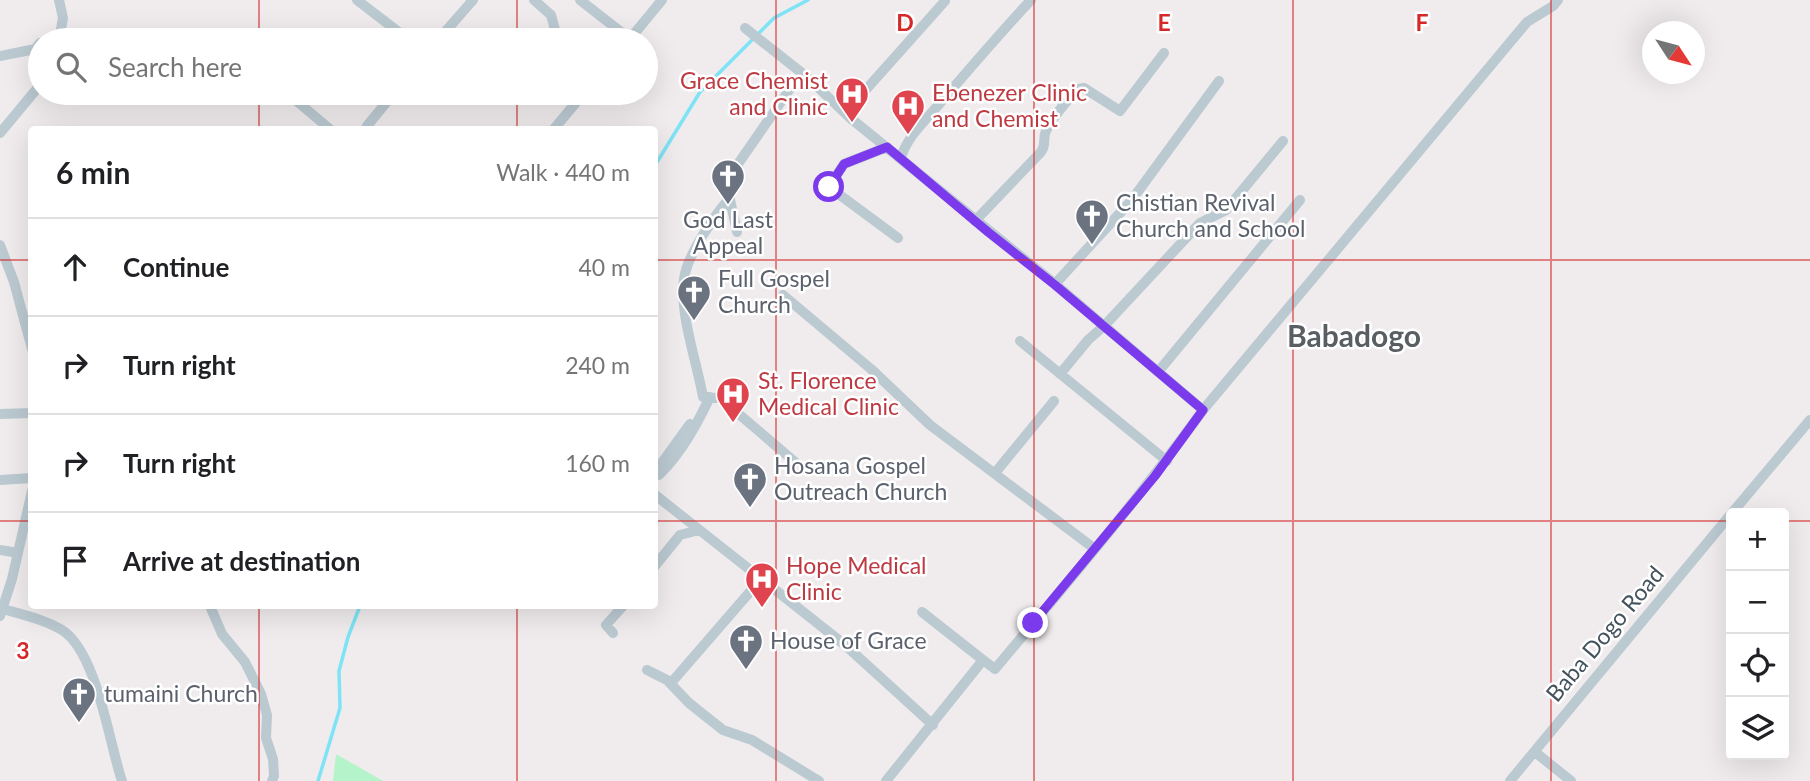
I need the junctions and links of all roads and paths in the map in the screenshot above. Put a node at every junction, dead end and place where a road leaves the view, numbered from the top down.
1 (59, 0) edge
2 (357, 0) edge
3 (473, 0) edge
4 (534, 0) edge
5 (580, 0) edge
6 (662, 0) edge
7 (1031, 0) edge
8 (945, 1) edge
9 (1552, 2) edge
10 (60, 28) edge
11 (393, 28) edge
12 (448, 28) edge
13 (555, 28) edge
14 (614, 28) edge
15 (639, 28) edge
16 (747, 29) dead end
17 (28, 50) edge
18 (1164, 53) dead end
19 (0, 56) edge
20 (807, 77) junction
21 (1219, 81) dead end
22 (28, 100) edge
23 (301, 105) edge
24 (385, 105) edge
25 (574, 105) edge
26 (849, 117) junction
27 (326, 126) edge
28 (369, 126) edge
29 (556, 126) edge
30 (0, 134) edge
31 (1283, 141) dead end
32 (887, 147) junction
33 (901, 158) junction
34 (729, 200) dead end
35 (1300, 200) dead end
36 (975, 221) junction
37 (737, 232) dead end
38 (898, 238) dead end
39 (0, 246) edge
40 (1055, 285) junction
41 (783, 295) dead end
42 (1104, 326) junction
43 (28, 334) edge
44 (1020, 341) dead end
45 (1158, 372) junction
46 (1060, 374) junction
47 (706, 397) junction
48 (1054, 401) dead end
49 (1203, 410) junction
50 (28, 413) edge
51 (0, 414) edge
52 (1810, 420) edge
53 (1167, 461) junction
54 (795, 462) dead end
55 (658, 473) edge
56 (995, 473) junction
57 (28, 478) edge
58 (0, 480) edge
59 (658, 502) edge
60 (1737, 508) edge
61 (28, 509) edge
62 (1726, 521) edge
63 (699, 530) junction
64 (1095, 549) junction
65 (0, 550) edge
66 (18, 554) junction
67 (658, 562) edge
68 (761, 579) junction
69 (211, 609) edge
70 (620, 609) edge
71 (1, 611) edge
72 (922, 612) dead end
73 (613, 633) dead end
74 (983, 660) junction
75 (647, 670) dead end
76 (671, 683) junction
77 (933, 725) junction
78 (1535, 752) junction
79 (122, 781) edge
80 (272, 781) edge
81 (819, 781) edge
82 (886, 781) edge
83 (1510, 781) edge
84 (1571, 781) edge

1 - 10 street
2 - 11 street
3 - 12 street
4 - 13 street
5 - 14 street
6 - 15 street
7 - 33 street
8 - 26 street
9 - 49 street
16 - 20 street
17 - 19 street
18 - 36 street
20 - 26 street
20 - 37 street
21 - 40 street
22 - 30 street
23 - 27 street
24 - 28 street
25 - 29 street
26 - 32 street
31 - 42 street
32 - 33 street
32 - 38 street
33 - 36 street
34 - 47 street
35 - 45 street
36 - 40 street
39 - 43 street
40 - 42 street
41 - 56 street
42 - 45 street
42 - 46 street
44 - 46 street
45 - 49 street
46 - 53 street
47 - 54 street
47 - 55 street
48 - 56 street
49 - 53 street
50 - 51 street
52 - 60 street, Baba Dogo Road
53 - 64 street
56 - 64 street
57 - 58 street
59 - 63 street
61 - 66 street
62 - 78 street, Baba Dogo Road
63 - 67 street
63 - 68 street
64 - 74 street
65 - 66 street
66 - 71 street
68 - 76 street
68 - 77 street
69 - 80 street
70 - 73 street
71 - 79 street
72 - 74 street
74 - 77 street
75 - 76 street
76 - 81 street
77 - 82 street
78 - 83 street, Baba Dogo Road
78 - 84 street

